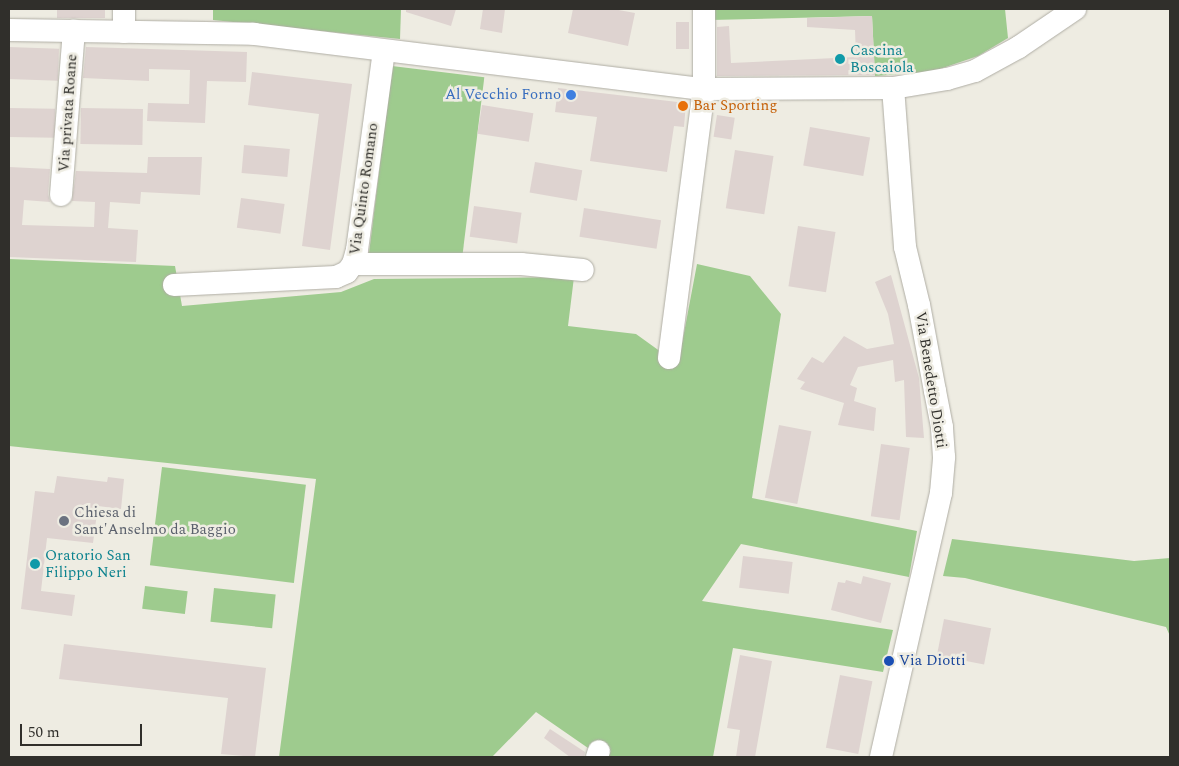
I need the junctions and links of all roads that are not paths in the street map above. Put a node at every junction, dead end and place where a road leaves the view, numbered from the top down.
1 (124, 9) edge
2 (704, 9) edge
3 (1075, 9) edge
4 (9, 30) edge
5 (74, 31) junction
6 (124, 32) junction
7 (384, 51) junction
8 (893, 88) junction
9 (704, 89) junction
10 (62, 195) dead end
11 (353, 264) junction
12 (582, 270) dead end
13 (174, 286) dead end
14 (669, 358) dead end
15 (881, 757) edge

1 - 6 street
2 - 9 street
3 - 8 street
4 - 5 street
5 - 6 street
5 - 10 street, Via privata Roane
6 - 7 street
7 - 9 street
7 - 11 street, Via Quinto Romano
8 - 9 street
8 - 15 street, Via Benedetto Diotti
9 - 14 street
11 - 12 street
11 - 13 street, Via Quinto Romano

